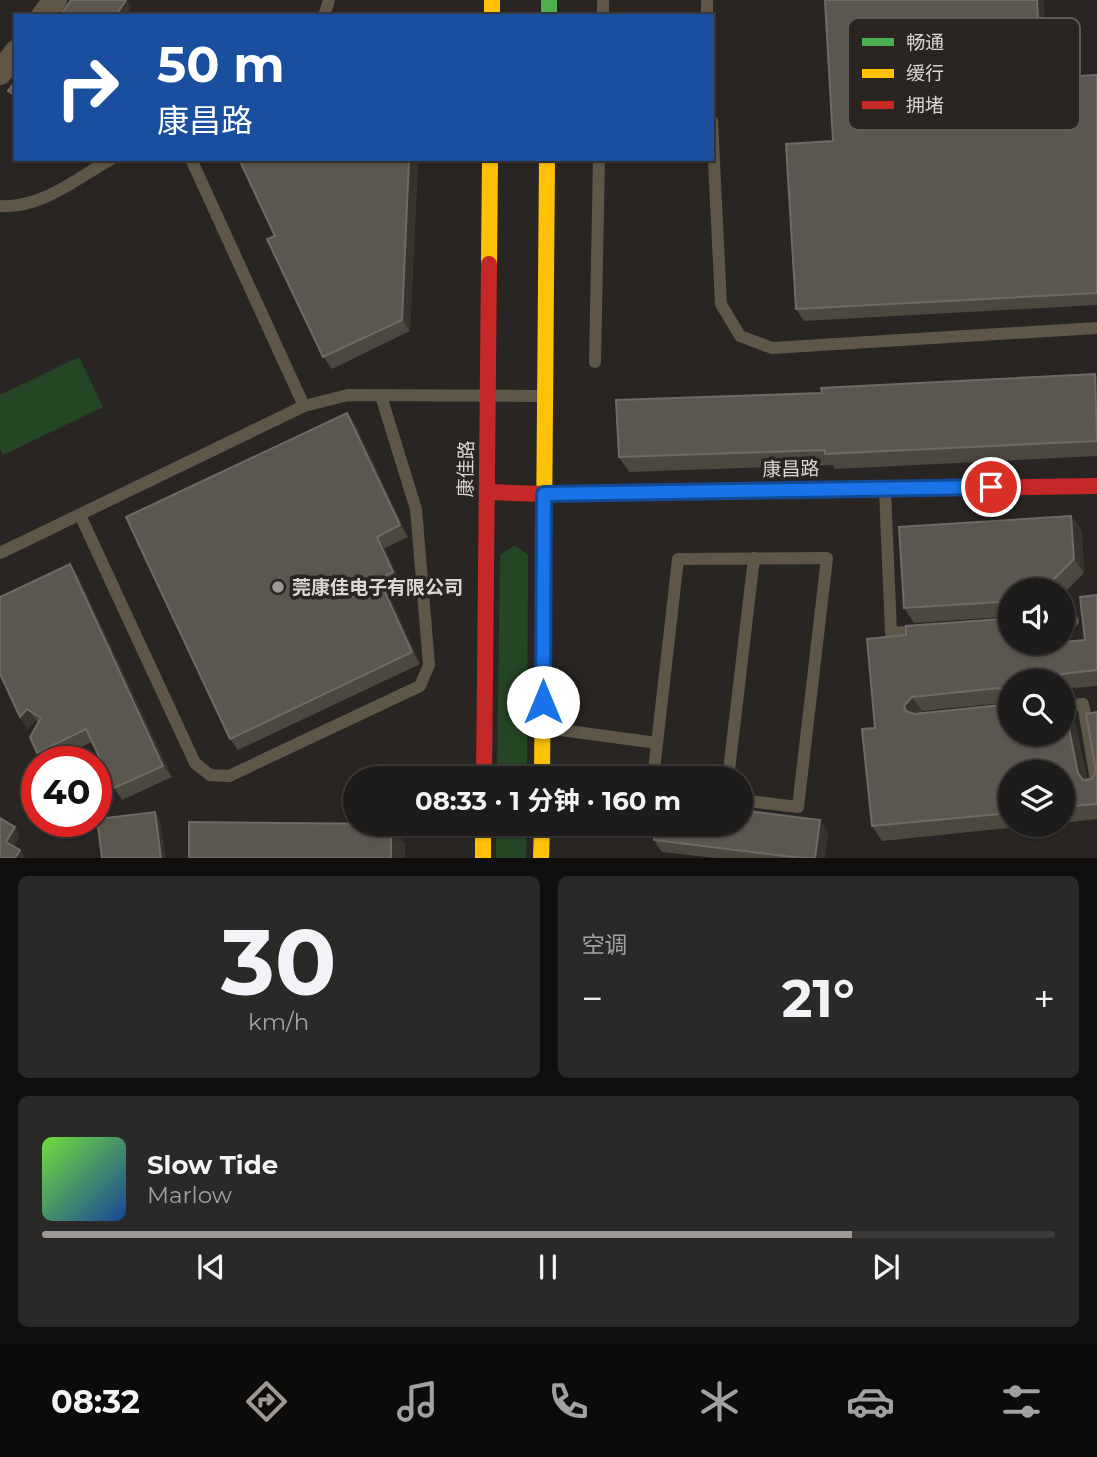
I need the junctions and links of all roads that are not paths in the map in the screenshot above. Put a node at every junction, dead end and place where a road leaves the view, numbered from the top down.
1 (14, 55) edge
2 (0, 73) edge
3 (108, 161) edge
4 (192, 161) edge
5 (490, 161) edge
6 (547, 161) edge
7 (599, 161) edge
8 (714, 161) edge
9 (0, 206) edge
10 (1097, 328) edge
11 (595, 362) dead end
12 (380, 396) junction
13 (488, 396) junction
14 (545, 396) junction
15 (304, 406) junction
16 (1097, 486) edge
17 (885, 489) junction
18 (487, 492) junction
19 (544, 494) junction
20 (80, 514) junction
21 (0, 553) edge
22 (754, 558) junction
23 (931, 630) edge
24 (1075, 705) edge
25 (542, 728) junction
26 (657, 743) junction
27 (484, 766) edge
28 (542, 766) edge
29 (654, 766) edge
30 (730, 766) edge
31 (1097, 786) edge
32 (753, 802) edge
33 (483, 836) edge
34 (542, 836) edge
35 (483, 858) edge
36 (541, 858) edge

1 - 2 street
3 - 9 lane
4 - 15 lane
5 - 13 street, 康佳路
6 - 14 street
7 - 11 lane
8 - 10 lane
12 - 13 lane
12 - 15 lane
12 - 20 lane
13 - 14 lane
13 - 18 street, 康佳路
14 - 19 street
15 - 20 lane
16 - 17 street, 康昌路
17 - 19 street, 康昌路
17 - 23 lane
18 - 19 street, 康昌路
18 - 27 street, 康佳路
19 - 25 street
20 - 21 lane
22 - 26 lane
22 - 30 lane
22 - 32 lane
24 - 31 lane
25 - 26 lane
25 - 28 street
26 - 29 lane
33 - 35 street
34 - 36 street

